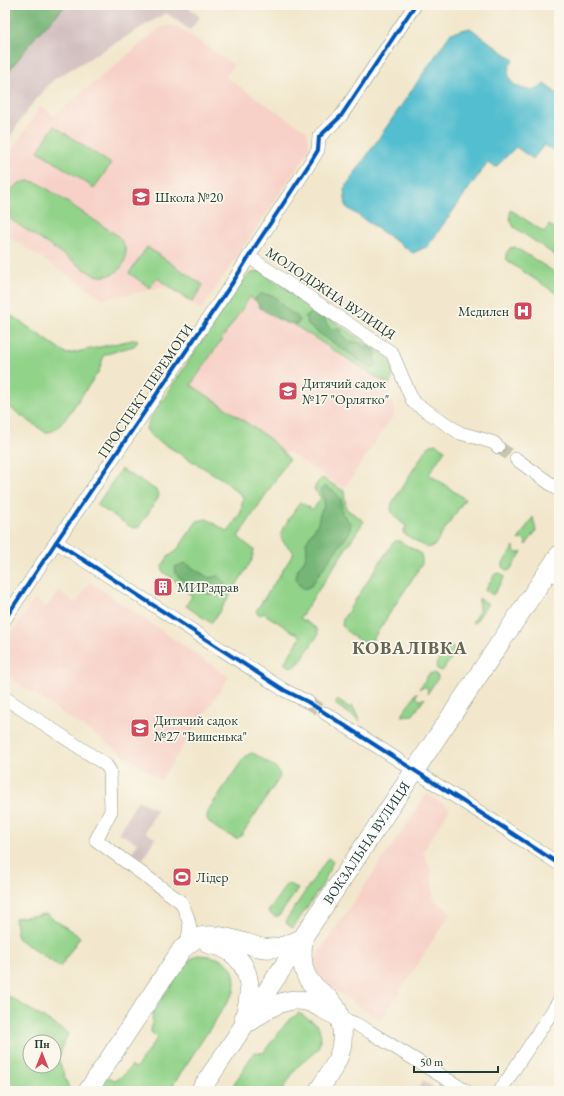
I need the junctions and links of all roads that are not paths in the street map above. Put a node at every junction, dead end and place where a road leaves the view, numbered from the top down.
1 (415, 5) edge
2 (249, 257) junction
3 (498, 447) tunnel mouth
4 (516, 458) tunnel mouth
5 (559, 490) edge
6 (56, 542) junction
7 (559, 555) edge
8 (554, 574) edge
9 (5, 619) edge
10 (5, 698) edge
11 (308, 702) tunnel mouth
12 (325, 713) tunnel mouth
13 (415, 771) junction
14 (559, 864) edge
15 (303, 938) junction
16 (182, 949) junction
17 (559, 1001) edge
18 (340, 1018) junction
19 (241, 1028) junction
20 (90, 1089) edge
21 (200, 1091) edge
22 (318, 1091) edge
23 (466, 1091) edge
24 (500, 1091) edge

1 - 2 street, ПРОСПЕКТ ПЕРЕМОГИ
2 - 3 street, МОЛОДІЖНА ВУЛИЦЯ
2 - 6 street, ПРОСПЕКТ ПЕРЕМОГИ
4 - 5 street
6 - 9 street, ПРОСПЕКТ ПЕРЕМОГИ
6 - 11 street
7 - 8 main road, ВОКЗАЛЬНА ВУЛИЦЯ
8 - 13 main road, ВОКЗАЛЬНА ВУЛИЦЯ
10 - 16 street
12 - 13 street
13 - 14 street
13 - 15 main road, ВОКЗАЛЬНА ВУЛИЦЯ
15 - 16 main road
15 - 18 main road
15 - 19 main road, ВОКЗАЛЬНА ВУЛИЦЯ
16 - 19 main road
16 - 20 main road
17 - 24 street
18 - 19 main road
18 - 22 main road
18 - 23 street
19 - 21 main road, ВОКЗАЛЬНА ВУЛИЦЯ

